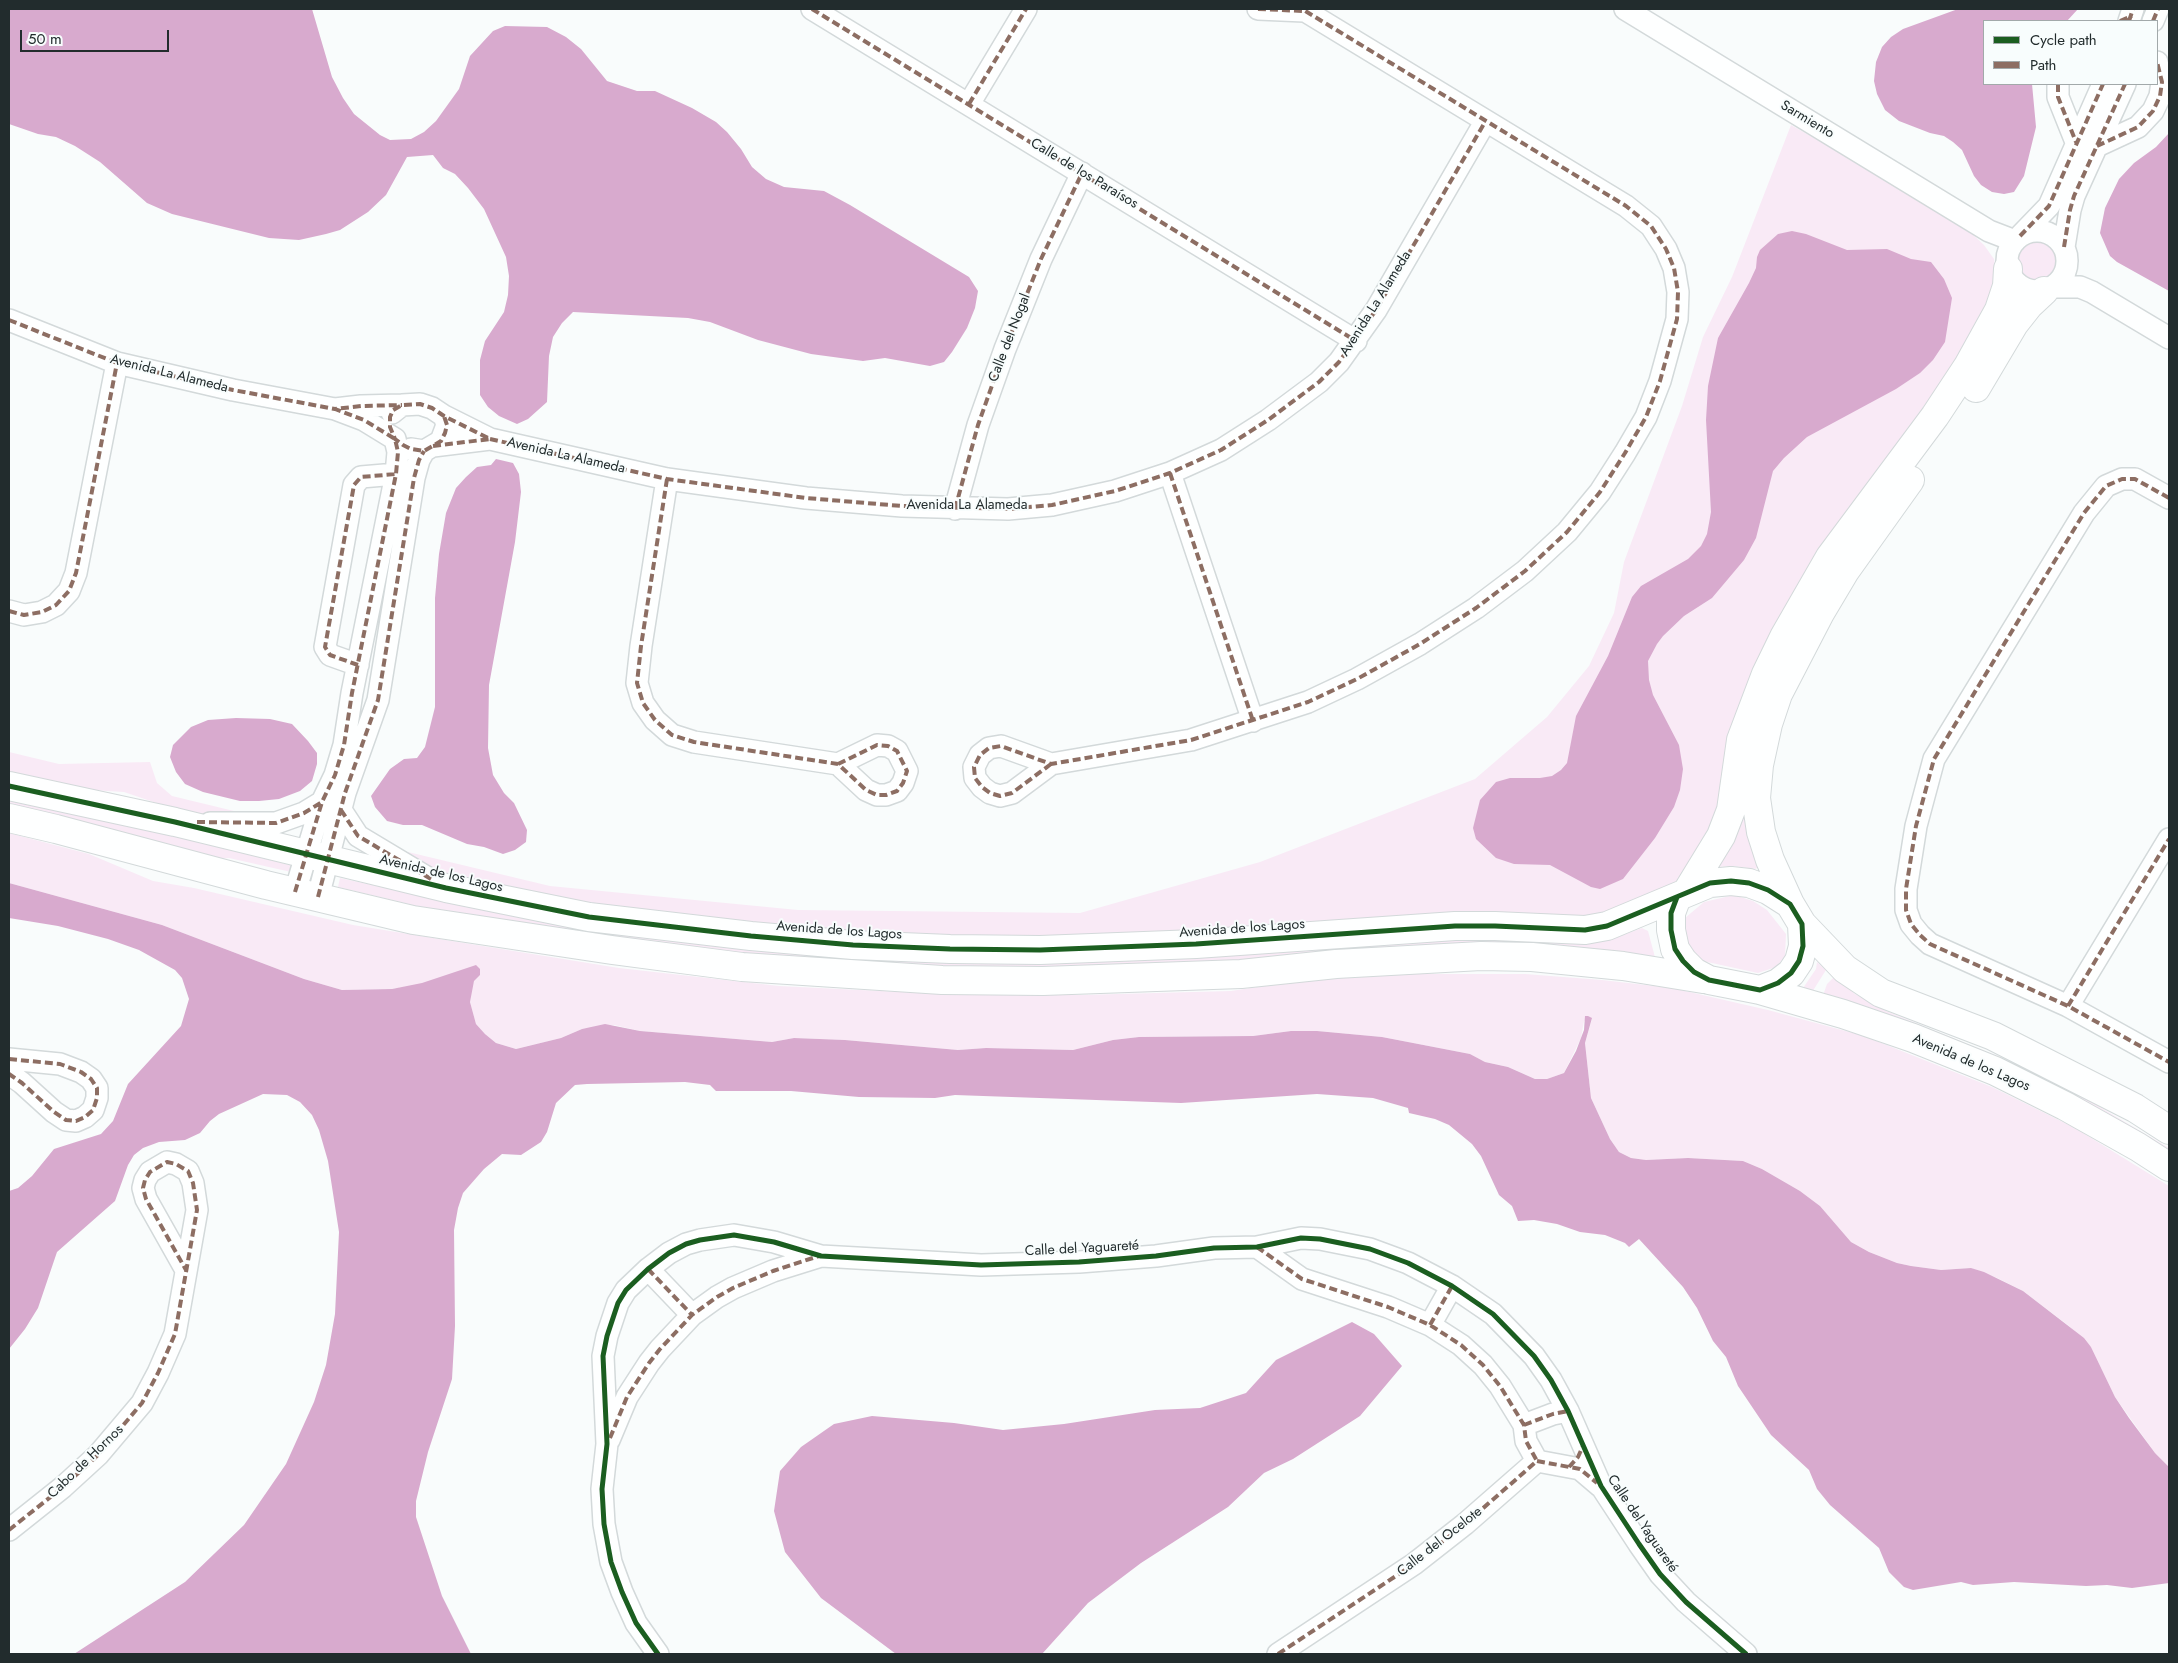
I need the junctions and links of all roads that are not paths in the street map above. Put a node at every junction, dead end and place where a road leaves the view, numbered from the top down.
1 (812, 9) edge
2 (1026, 9) edge
3 (1258, 9) edge
4 (1624, 9) edge
5 (1303, 10) edge
6 (2158, 66) edge
7 (2058, 85) edge
8 (2103, 85) edge
9 (2124, 85) edge
10 (969, 104) junction
11 (1486, 122) junction
12 (2086, 144) junction
13 (1082, 173) junction
14 (2012, 251) junction
15 (2065, 252) junction
16 (2048, 289) junction
17 (2092, 292) junction
18 (9, 320) edge
19 (2169, 338) edge
20 (1356, 341) junction
21 (117, 363) junction
22 (402, 405) junction
23 (336, 409) junction
24 (444, 416) junction
25 (394, 439) junction
26 (490, 439) junction
27 (429, 449) junction
28 (1170, 473) junction
29 (396, 474) junction
30 (667, 479) junction
31 (2169, 498) edge
32 (955, 509) junction
33 (9, 611) edge
34 (358, 665) junction
35 (1253, 721) junction
36 (838, 764) dead end
37 (1051, 764) dead end
38 (9, 786) edge
39 (331, 806) junction
40 (9, 818) edge
41 (175, 822) junction
42 (2169, 839) edge
43 (316, 857) junction
44 (446, 888) junction
45 (1683, 894) junction
46 (306, 895) junction
47 (1796, 914) junction
48 (1710, 980) junction
49 (1760, 990) junction
50 (2068, 1006) junction
51 (9, 1059) edge
52 (2169, 1062) edge
53 (9, 1074) edge
54 (2169, 1130) edge
55 (2169, 1167) edge
56 (1257, 1247) junction
57 (821, 1256) junction
58 (648, 1269) junction
59 (186, 1270) dead end
60 (1452, 1286) junction
61 (692, 1315) junction
62 (1430, 1325) junction
63 (1568, 1411) junction
64 (1524, 1425) junction
65 (607, 1444) junction
66 (1583, 1446) junction
67 (1537, 1462) junction
68 (1569, 1467) junction
69 (1601, 1486) junction
70 (9, 1530) edge
71 (658, 1654) edge
72 (1278, 1654) edge
73 (1746, 1654) edge

1 - 10 street, Calle de los Paraísos
2 - 10 street
3 - 5 street
4 - 14 street, Sarmiento
5 - 11 street
6 - 12 street
7 - 12 street
8 - 12 street
9 - 12 street
10 - 13 street, Calle de los Paraísos
11 - 20 street, Avenida La Alameda
11 - 35 street
12 - 14 street
12 - 15 street
13 - 20 street, Calle de los Paraísos
13 - 32 street, Calle del Nogal
14 - 15 street
14 - 16 street
14 - 45 street
15 - 16 street
15 - 17 street
16 - 17 street
16 - 47 street
17 - 19 street
18 - 21 street, Avenida La Alameda
20 - 28 street, Avenida La Alameda
21 - 23 street, Avenida La Alameda
21 - 33 street
22 - 23 street, Avenida La Alameda
22 - 24 street
22 - 25 street
23 - 25 street, Avenida La Alameda
24 - 26 street, Avenida La Alameda
24 - 27 street
25 - 27 street
25 - 29 street
26 - 27 street, Avenida La Alameda
26 - 30 street, Avenida La Alameda
27 - 39 street
28 - 32 street, Avenida La Alameda
28 - 35 street
29 - 34 street
29 - 34 street
30 - 32 street, Avenida La Alameda
30 - 36 street
31 - 50 street
34 - 39 street
35 - 37 street
38 - 41 street, Avenida de los Lagos
39 - 41 street
39 - 43 street
39 - 44 street
40 - 46 street
41 - 43 street, Avenida de los Lagos
42 - 50 street
43 - 44 street, Avenida de los Lagos
43 - 46 street
44 - 45 street, Avenida de los Lagos
45 - 47 street
45 - 48 street
46 - 48 street
47 - 49 street
47 - 54 street
48 - 49 street
49 - 55 street, Avenida de los Lagos
50 - 52 street
51 - 53 street
56 - 57 street, Calle del Yaguareté
56 - 60 street, Calle del Yaguareté
56 - 62 street
57 - 58 street, Calle del Yaguareté
57 - 61 street, Calle del Yaguareté
58 - 61 street
58 - 65 street, Calle del Yaguareté
59 - 70 street, Cabo de Hornos
60 - 62 street
60 - 63 street, Calle del Yaguareté
61 - 65 street, Calle del Yaguareté
62 - 64 street
63 - 64 street
63 - 66 street, Calle del Yaguareté
64 - 67 street
65 - 71 street, Calle del Yaguareté
66 - 68 street
66 - 69 street, Calle del Yaguareté
67 - 68 street
67 - 72 street, Calle del Ocelote
68 - 69 street
69 - 73 street, Calle del Yaguareté

